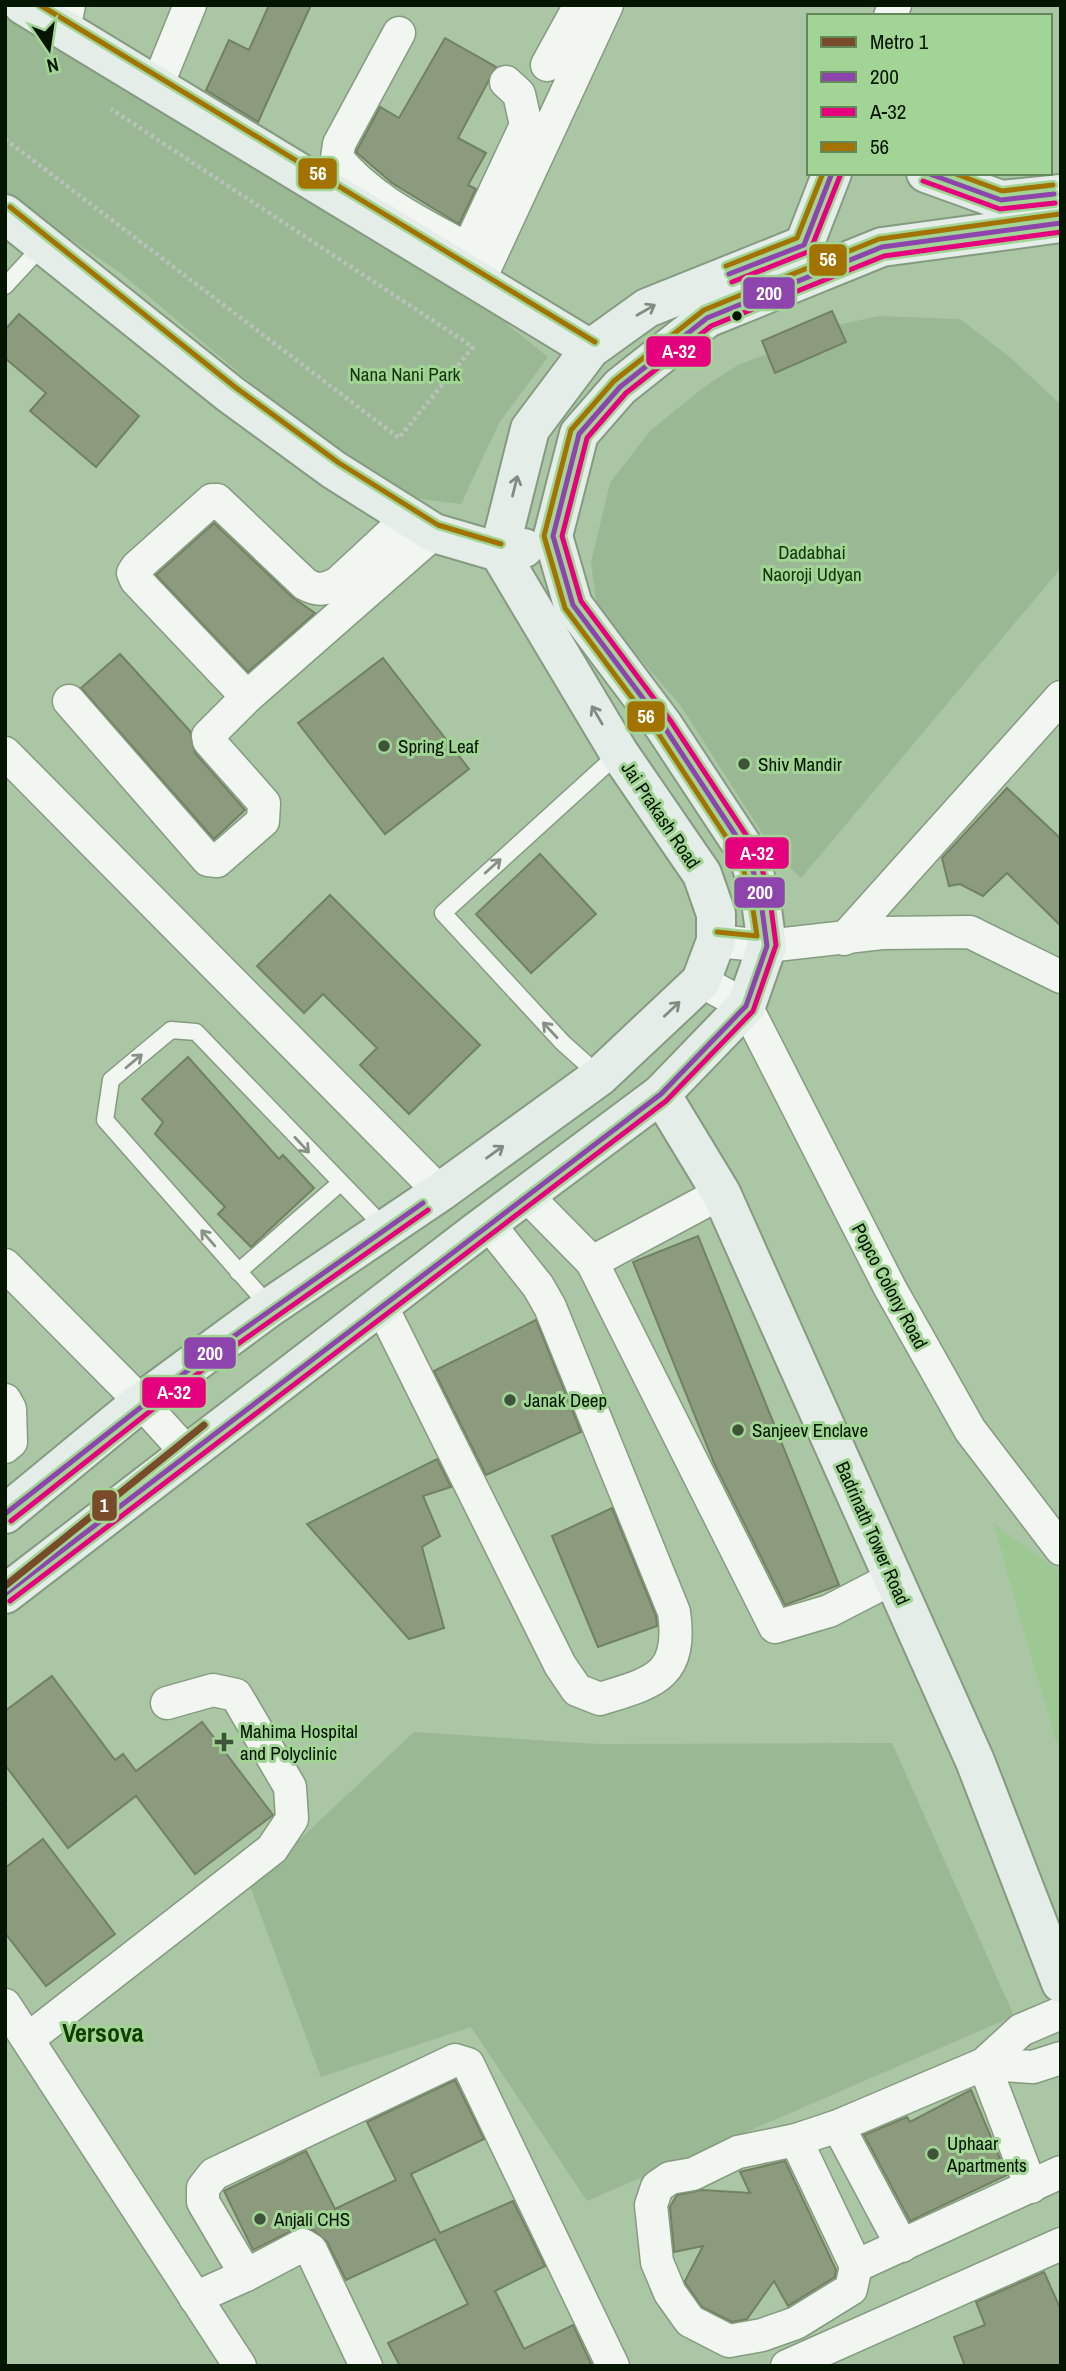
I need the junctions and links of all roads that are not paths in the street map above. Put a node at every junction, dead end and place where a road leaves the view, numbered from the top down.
1 (23, 5) edge
2 (190, 5) edge
3 (580, 5) edge
4 (607, 5) edge
5 (67, 18) edge
6 (399, 33) dead end
7 (547, 65) dead end
8 (506, 82) dead end
9 (157, 86) junction
10 (815, 175) edge
11 (831, 175) edge
12 (932, 175) edge
13 (1061, 194) edge
14 (5, 214) edge
15 (1061, 223) edge
16 (43, 245) junction
17 (806, 262) junction
18 (468, 267) junction
19 (5, 286) edge
20 (590, 349) junction
21 (421, 525) junction
22 (555, 542) junction
23 (499, 552) junction
24 (247, 697) junction
25 (1061, 697) edge
26 (69, 701) dead end
27 (5, 754) edge
28 (619, 754) junction
29 (844, 939) junction
30 (716, 941) junction
31 (767, 946) junction
32 (1061, 976) edge
33 (701, 981) junction
34 (746, 1006) junction
35 (600, 1076) junction
36 (661, 1094) junction
37 (339, 1184) junction
38 (440, 1192) junction
39 (721, 1193) junction
40 (526, 1195) junction
41 (488, 1223) junction
42 (385, 1228) junction
43 (592, 1262) junction
44 (5, 1265) edge
45 (238, 1272) junction
46 (381, 1305) junction
47 (270, 1307) junction
48 (5, 1400) edge
49 (141, 1402) junction
50 (5, 1447) edge
51 (188, 1454) junction
52 (5, 1514) edge
53 (1061, 1549) edge
54 (893, 1578) junction
55 (5, 1594) edge
56 (167, 1703) dead end
57 (1061, 1983) edge
58 (5, 2005) edge
59 (1061, 2013) edge
60 (28, 2039) junction
61 (1061, 2058) edge
62 (984, 2064) junction
63 (838, 2126) junction
64 (796, 2140) junction
65 (1061, 2172) edge
66 (1031, 2187) junction
67 (902, 2246) junction
68 (1058, 2256) edge
69 (856, 2266) junction
70 (246, 2275) junction
71 (195, 2298) junction
72 (240, 2366) edge
73 (366, 2366) edge
74 (613, 2366) edge
75 (787, 2366) edge

1 - 5 main road
2 - 9 street
3 - 7 street
4 - 18 street
5 - 9 main road
6 - 18 street
8 - 18 street
9 - 18 main road
10 - 17 street
11 - 17 main road
12 - 13 main road
14 - 16 main road
15 - 17 main road
16 - 19 lane
16 - 21 main road
20 -> 17 main road
17 - 22 main road
18 - 20 main road
23 -> 20 main road
21 - 23 main road
21 - 24 street
21 - 24 street
22 - 23 main road
22 - 31 main road
28 -> 23 main road, Jai Prakash Road
24 - 26 street
25 - 29 street
27 - 38 street
28 - 30 main road, Jai Prakash Road
35 -> 28 lane
29 - 31 street
29 - 32 street
30 - 31 street
30 - 33 main road, Jai Prakash Road
31 - 34 main road
33 - 34 street
35 -> 33 main road, Jai Prakash Road
34 - 36 main road
34 - 53 street, Popco Colony Road
38 -> 35 main road, Jai Prakash Road
36 - 39 main road, Badrinath Tower Road
36 - 40 main road
37 - 42 lane
37 - 45 lane
45 -> 37 lane
38 - 42 main road, Jai Prakash Road
39 - 43 street
39 - 54 main road, Badrinath Tower Road
40 - 41 main road
40 - 43 street
41 - 46 main road
41 - 46 street
42 - 47 main road, Jai Prakash Road
43 - 54 street
44 - 49 street
45 - 47 lane
46 - 51 main road
47 - 49 main road, Jai Prakash Road
48 - 50 street
49 - 51 street
49 - 52 main road, Jai Prakash Road
51 - 55 main road
54 - 57 main road, Badrinath Tower Road
56 - 60 street
58 - 60 street
59 - 62 street
60 - 71 street
61 - 62 street
62 - 63 street
62 - 66 street
63 - 64 street
63 - 67 street
64 - 69 street
64 - 69 street
65 - 66 street
66 - 67 street
67 - 69 street
68 - 75 street
70 - 71 street
70 - 73 street
70 - 74 street
71 - 72 street

